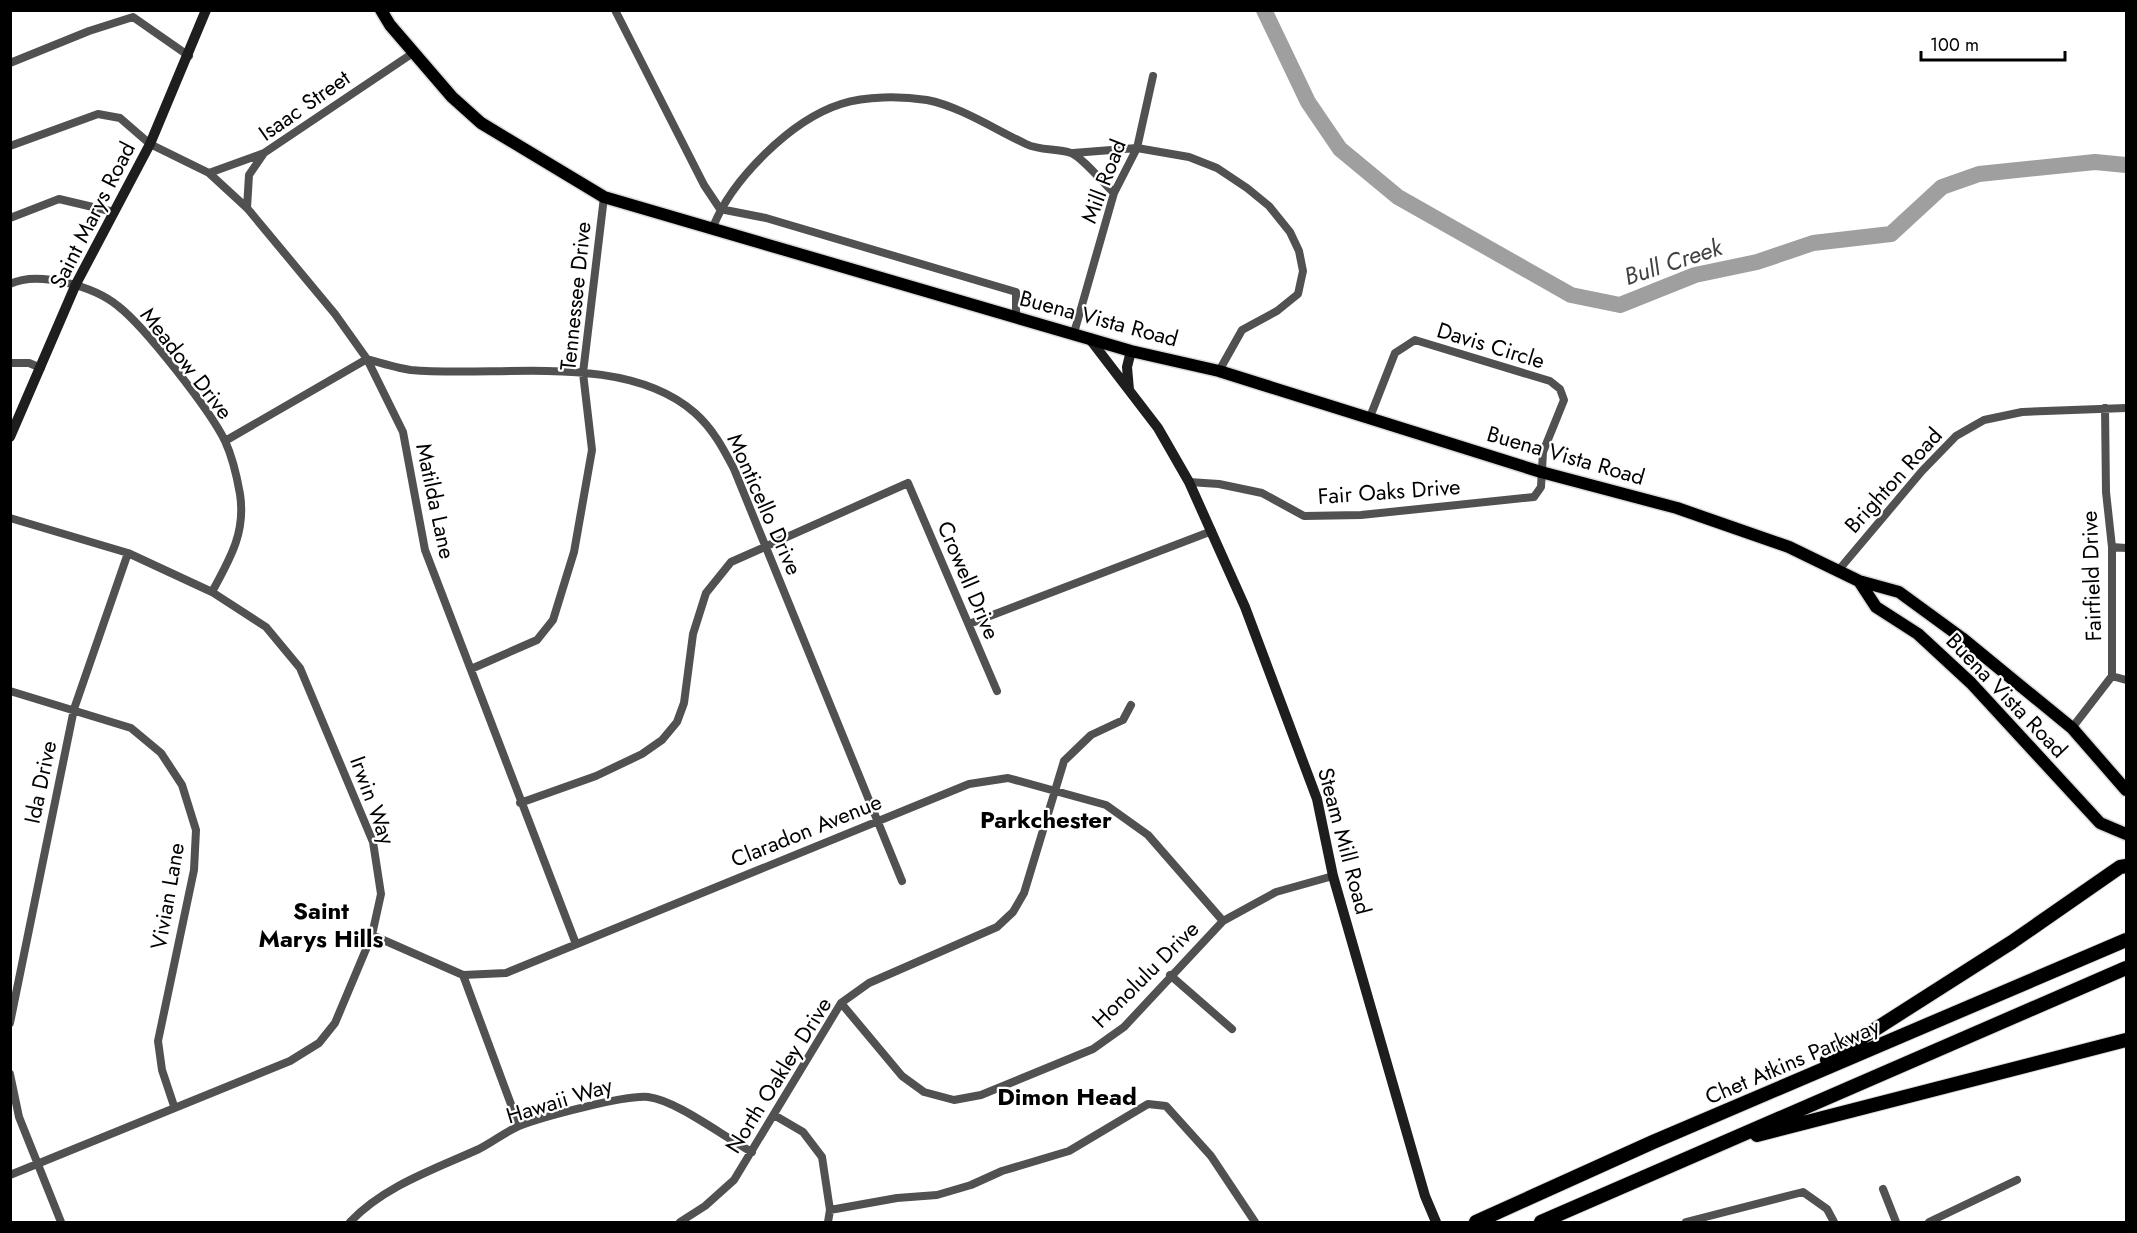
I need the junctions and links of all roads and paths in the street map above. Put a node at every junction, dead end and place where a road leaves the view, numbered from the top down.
1 (206, 10) edge
2 (381, 10) edge
3 (615, 10) edge
4 (132, 14) edge
5 (413, 53) junction
6 (189, 56) junction
7 (10, 63) edge
8 (1153, 76) dead end
9 (150, 144) junction
10 (10, 146) edge
11 (1137, 148) junction
12 (264, 153) junction
13 (1073, 153) junction
14 (209, 173) junction
15 (1114, 193) junction
16 (604, 197) junction
17 (247, 208) junction
18 (720, 209) junction
19 (114, 212) junction
20 (10, 218) edge
21 (712, 227) junction
22 (10, 284) edge
23 (76, 284) junction
24 (1016, 318) junction
25 (1074, 333) junction
26 (1089, 338) junction
27 (1131, 351) junction
28 (367, 359) junction
29 (10, 363) edge
30 (41, 368) junction
31 (1219, 371) junction
32 (583, 373) junction
33 (1129, 390) junction
34 (2105, 408) junction
35 (2127, 408) edge
36 (1370, 417) junction
37 (10, 437) edge
38 (225, 441) junction
39 (1540, 472) junction
40 (1189, 482) junction
41 (10, 518) edge
42 (1212, 531) junction
43 (764, 545) junction
44 (2112, 547) junction
45 (2127, 548) edge
46 (128, 553) junction
47 (1837, 572) junction
48 (1859, 581) junction
49 (212, 592) junction
50 (969, 624) junction
51 (471, 669) junction
52 (2112, 676) junction
53 (2127, 680) edge
54 (10, 691) edge
55 (997, 691) dead end
56 (1131, 705) dead end
57 (74, 709) junction
58 (2072, 728) junction
59 (1056, 790) junction
60 (2127, 790) edge
61 (520, 803) junction
62 (877, 820) junction
63 (2127, 834) edge
64 (2127, 866) edge
65 (1333, 876) junction
66 (902, 881) dead end
67 (1223, 921) junction
68 (372, 935) junction
69 (2127, 940) edge
70 (576, 944) junction
71 (2127, 968) edge
72 (463, 975) junction
73 (1170, 975) junction
74 (841, 1003) junction
75 (10, 1023) edge
76 (1232, 1029) dead end
77 (2127, 1040) edge
78 (10, 1074) edge
79 (174, 1106) junction
80 (774, 1116) junction
81 (519, 1126) junction
82 (1689, 1128) junction
83 (1717, 1146) junction
84 (752, 1152) junction
85 (37, 1163) junction
86 (10, 1175) edge
87 (2017, 1180) dead end
88 (1883, 1189) dead end
89 (830, 1210) junction
90 (61, 1222) edge
91 (350, 1222) edge
92 (680, 1222) edge
93 (828, 1222) edge
94 (1255, 1222) edge
95 (1436, 1222) edge
96 (1476, 1222) edge
97 (1540, 1222) edge
98 (1686, 1222) edge
99 (1834, 1222) edge
100 (1896, 1222) edge
101 (1929, 1222) edge

1 - 6 street, Saint Marys Road
2 - 5 main road, Buena Vista Road
3 - 18 street
4 - 6 street
4 - 7 street
5 - 12 street, Isaac Street
5 - 16 main road, Buena Vista Road
6 - 9 street, Saint Marys Road
8 - 11 street, Mill Road
9 - 10 street, Matilda Lane
9 - 14 street, Matilda Lane
9 - 19 street, Saint Marys Road
11 - 13 street
11 - 15 street, Mill Road
11 - 31 street
12 - 14 street
12 - 17 street, Isaac Street
13 - 15 street
13 - 18 street
14 - 17 street, Matilda Lane
15 - 25 street, Mill Road
16 - 21 main road, Buena Vista Road
16 - 32 street, Tennessee Drive
17 - 28 street, Matilda Lane
18 - 21 street
18 - 24 street
19 - 20 street
19 - 23 street, Saint Marys Road
21 - 24 main road, Buena Vista Road
22 - 23 street, Meadow Drive
23 - 30 street, Saint Marys Road
23 - 38 street, Meadow Drive
24 - 25 main road, Buena Vista Road
25 - 26 main road, Buena Vista Road
26 - 27 main road, Buena Vista Road
26 - 33 street, Steam Mill Road
27 - 31 main road, Buena Vista Road
27 - 33 street
28 - 32 street, Monticello Drive
28 - 38 street
28 - 51 street, Matilda Lane
29 - 30 street
30 - 37 street, Saint Marys Road
31 - 36 main road, Buena Vista Road
32 - 43 street, Monticello Drive
32 - 51 street, Tennessee Drive
33 - 40 street, Steam Mill Road
34 - 35 street, Brighton Road
34 - 44 street, Fairfield Drive
34 - 47 street, Brighton Road
36 - 39 main road, Buena Vista Road
36 - 39 street, Davis Circle
38 - 49 street, Meadow Drive
39 - 40 street, Fair Oaks Drive
39 - 47 main road, Buena Vista Road
40 - 42 street, Steam Mill Road
41 - 46 street, Irwin Way
42 - 50 street
42 - 65 street, Steam Mill Road
43 - 50 street, Crowell Drive
43 - 61 street
43 - 62 street, Monticello Drive
44 - 45 street
44 - 52 street, Fairfield Drive
46 - 49 street, Irwin Way
46 - 57 street, Ida Drive
47 - 48 main road, Buena Vista Road
48 - 58 main road, Buena Vista Road
48 - 63 main road, Buena Vista Road
49 - 68 street, Irwin Way
50 - 55 street, Crowell Drive
51 - 61 street, Matilda Lane
52 - 53 street
52 - 58 street
54 - 57 street, Vivian Lane
56 - 59 street, North Oakley Drive
57 - 75 street, Ida Drive
57 - 79 street, Vivian Lane
58 - 60 main road, Buena Vista Road
59 - 62 street, Claradon Avenue
59 - 67 street, Claradon Avenue
59 - 74 street, North Oakley Drive
61 - 70 street, Matilda Lane
62 - 66 street, Monticello Drive
62 - 70 street, Claradon Avenue
64 - 82 highway
65 - 67 street, Honolulu Drive
65 - 95 street, Steam Mill Road
67 - 73 street, Honolulu Drive
68 - 72 street, Claradon Avenue
68 - 79 street, Irwin Way
69 - 82 highway, Chet Atkins Parkway
70 - 72 street, Claradon Avenue
71 - 83 highway, Chet Atkins Parkway
72 - 81 street
73 - 74 street, Honolulu Drive
73 - 76 street
74 - 80 street, North Oakley Drive
77 - 83 highway
78 - 85 street
79 - 85 street, Irwin Way
80 - 84 street, North Oakley Drive
80 - 89 street
81 - 84 street, Hawaii Way
81 - 91 street, Hawaii Way
82 - 96 highway, Chet Atkins Parkway
83 - 97 highway, Chet Atkins Parkway
84 - 92 street, North Oakley Drive
85 - 86 street, Irwin Way
85 - 90 street
87 - 101 street
88 - 100 street
89 - 93 street
89 - 94 street
98 - 99 street

